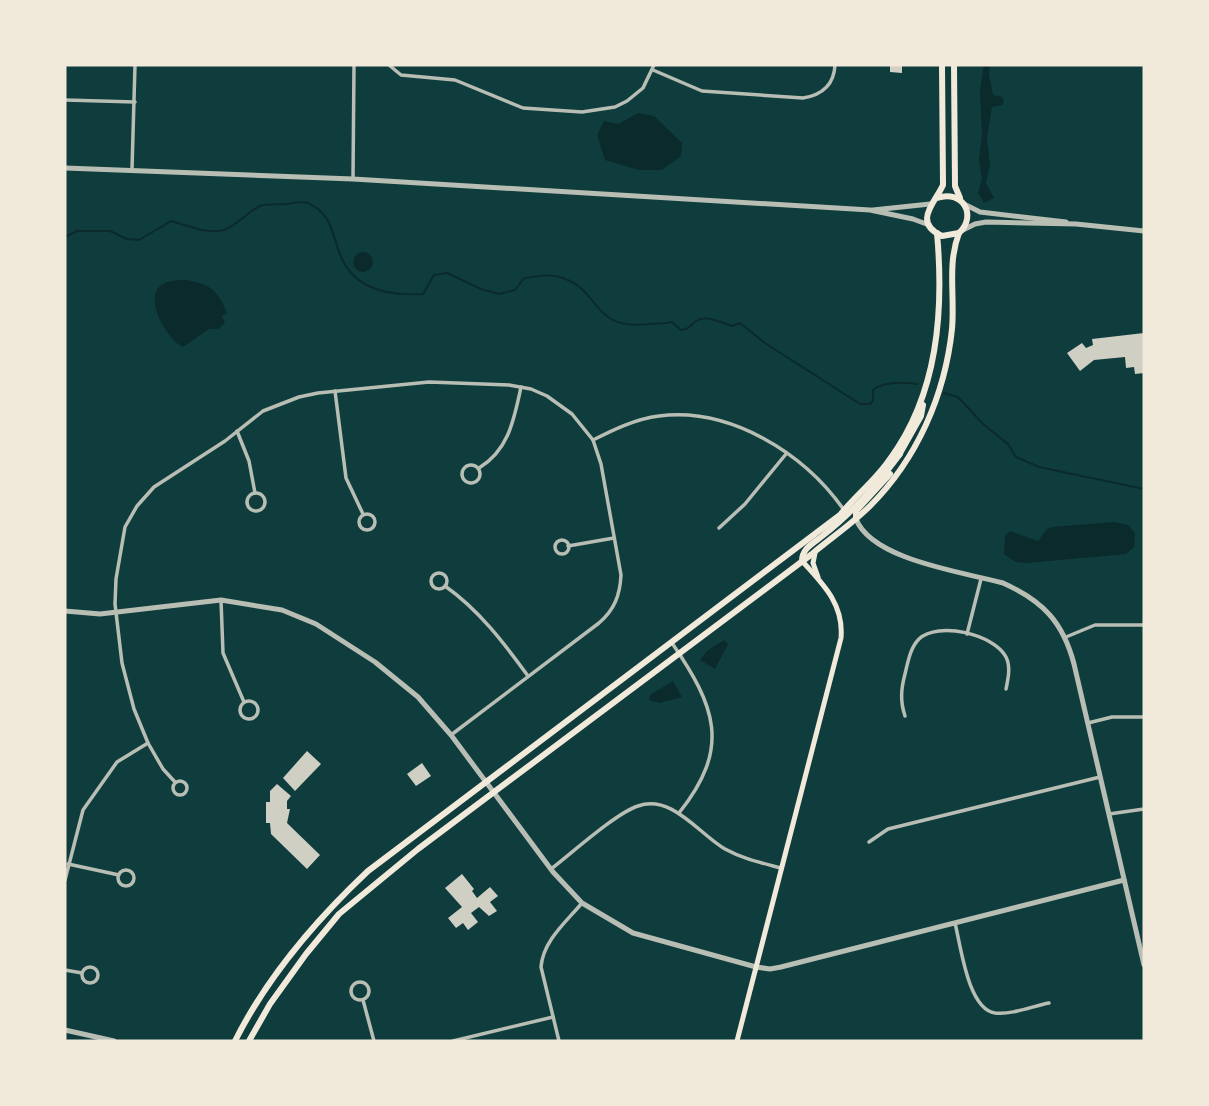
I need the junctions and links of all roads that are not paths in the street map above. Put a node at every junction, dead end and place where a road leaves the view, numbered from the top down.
1 (135, 65) edge
2 (354, 65) edge
3 (389, 65) edge
4 (835, 65) edge
5 (942, 65) edge
6 (954, 65) edge
7 (653, 67) edge
8 (65, 100) edge
9 (135, 102) junction
10 (65, 168) edge
11 (132, 169) junction
12 (353, 178) junction
13 (937, 198) junction
14 (962, 202) junction
15 (930, 204) junction
16 (870, 211) junction
17 (929, 225) junction
18 (1076, 225) junction
19 (961, 231) junction
20 (1144, 231) edge
21 (937, 233) junction
22 (521, 387) junction
23 (335, 391) junction
24 (924, 394) junction
25 (237, 431) junction
26 (593, 440) junction
27 (786, 454) junction
28 (900, 454) junction
29 (479, 468) junction
30 (255, 493) junction
31 (844, 510) junction
32 (363, 514) junction
33 (856, 519) junction
34 (719, 528) dead end
35 (614, 538) junction
36 (568, 546) dead end
37 (814, 552) junction
38 (802, 561) junction
39 (818, 577) junction
40 (981, 577) junction
41 (445, 586) junction
42 (221, 600) junction
43 (65, 611) edge
44 (116, 612) junction
45 (1144, 625) edge
46 (967, 634) junction
47 (1066, 637) junction
48 (671, 641) junction
49 (678, 653) junction
50 (528, 676) junction
51 (1006, 689) dead end
52 (244, 702) junction
53 (905, 716) dead end
54 (1144, 717) edge
55 (1088, 723) junction
56 (451, 735) junction
57 (149, 743) junction
58 (1100, 777) junction
59 (485, 781) junction
60 (175, 782) junction
61 (493, 792) junction
62 (1144, 809) edge
63 (679, 813) junction
64 (1109, 814) junction
65 (869, 842) dead end
66 (68, 864) junction
67 (781, 868) junction
68 (551, 869) junction
69 (119, 875) junction
70 (65, 880) edge
71 (1124, 880) junction
72 (582, 902) junction
73 (955, 923) junction
74 (1144, 965) edge
75 (756, 967) junction
76 (65, 970) edge
77 (82, 973) junction
78 (363, 1000) junction
79 (1049, 1003) dead end
80 (552, 1017) junction
81 (65, 1030) edge
82 (114, 1041) edge
83 (235, 1041) edge
84 (249, 1041) edge
85 (374, 1041) edge
86 (453, 1041) edge
87 (559, 1041) edge
88 (737, 1041) edge

1 - 9 street
2 - 12 street
3 - 7 street
4 - 7 street
5 - 13 main road
6 - 14 main road
8 - 9 street
9 - 11 street
10 - 11 street
11 - 12 street
12 - 16 street
13 - 14 main road
13 - 15 main road
14 - 18 street
14 - 19 main road
15 - 16 street
15 - 17 main road
16 - 17 street
17 - 21 main road
18 - 19 street
18 - 20 street
19 - 21 main road
19 - 33 main road
21 - 24 main road
22 - 23 street
22 - 26 street
22 - 29 street
23 - 25 street
23 - 32 street
24 - 28 main road
24 - 31 main road
25 - 30 street
25 - 44 street
26 - 27 street
26 - 35 street
27 - 31 street
27 - 34 street
28 - 33 main road
28 - 38 main road
29 - 29 street
30 - 30 street
31 - 48 main road
32 - 32 street
33 - 37 main road
33 - 40 street
35 - 36 street
35 - 50 street
37 - 38 main road
37 - 39 main road
38 - 39 main road
38 - 49 main road
39 - 67 main road
40 - 46 street
40 - 47 street
41 - 41 street
41 - 50 street
42 - 44 street
42 - 52 street
42 - 56 street
43 - 44 street
44 - 57 street
45 - 47 street
46 - 51 street
46 - 53 street
47 - 55 street
48 - 49 street
48 - 59 main road
49 - 61 main road
49 - 63 street
50 - 56 street
52 - 52 street
54 - 55 street
55 - 58 street
56 - 59 street
57 - 60 street
57 - 66 street
58 - 64 street
58 - 65 street
59 - 61 street
59 - 83 main road
60 - 60 street
61 - 68 street
61 - 84 main road
62 - 64 street
63 - 67 street
63 - 68 street
64 - 71 street
66 - 69 street
66 - 70 street
67 - 75 main road
68 - 72 street
69 - 69 street
71 - 73 street
71 - 74 street
72 - 75 street
72 - 80 street
73 - 75 street
73 - 79 street
75 - 88 main road
76 - 77 street
77 - 77 street
78 - 78 street
78 - 85 street
80 - 86 street
80 - 87 street
81 - 82 street

